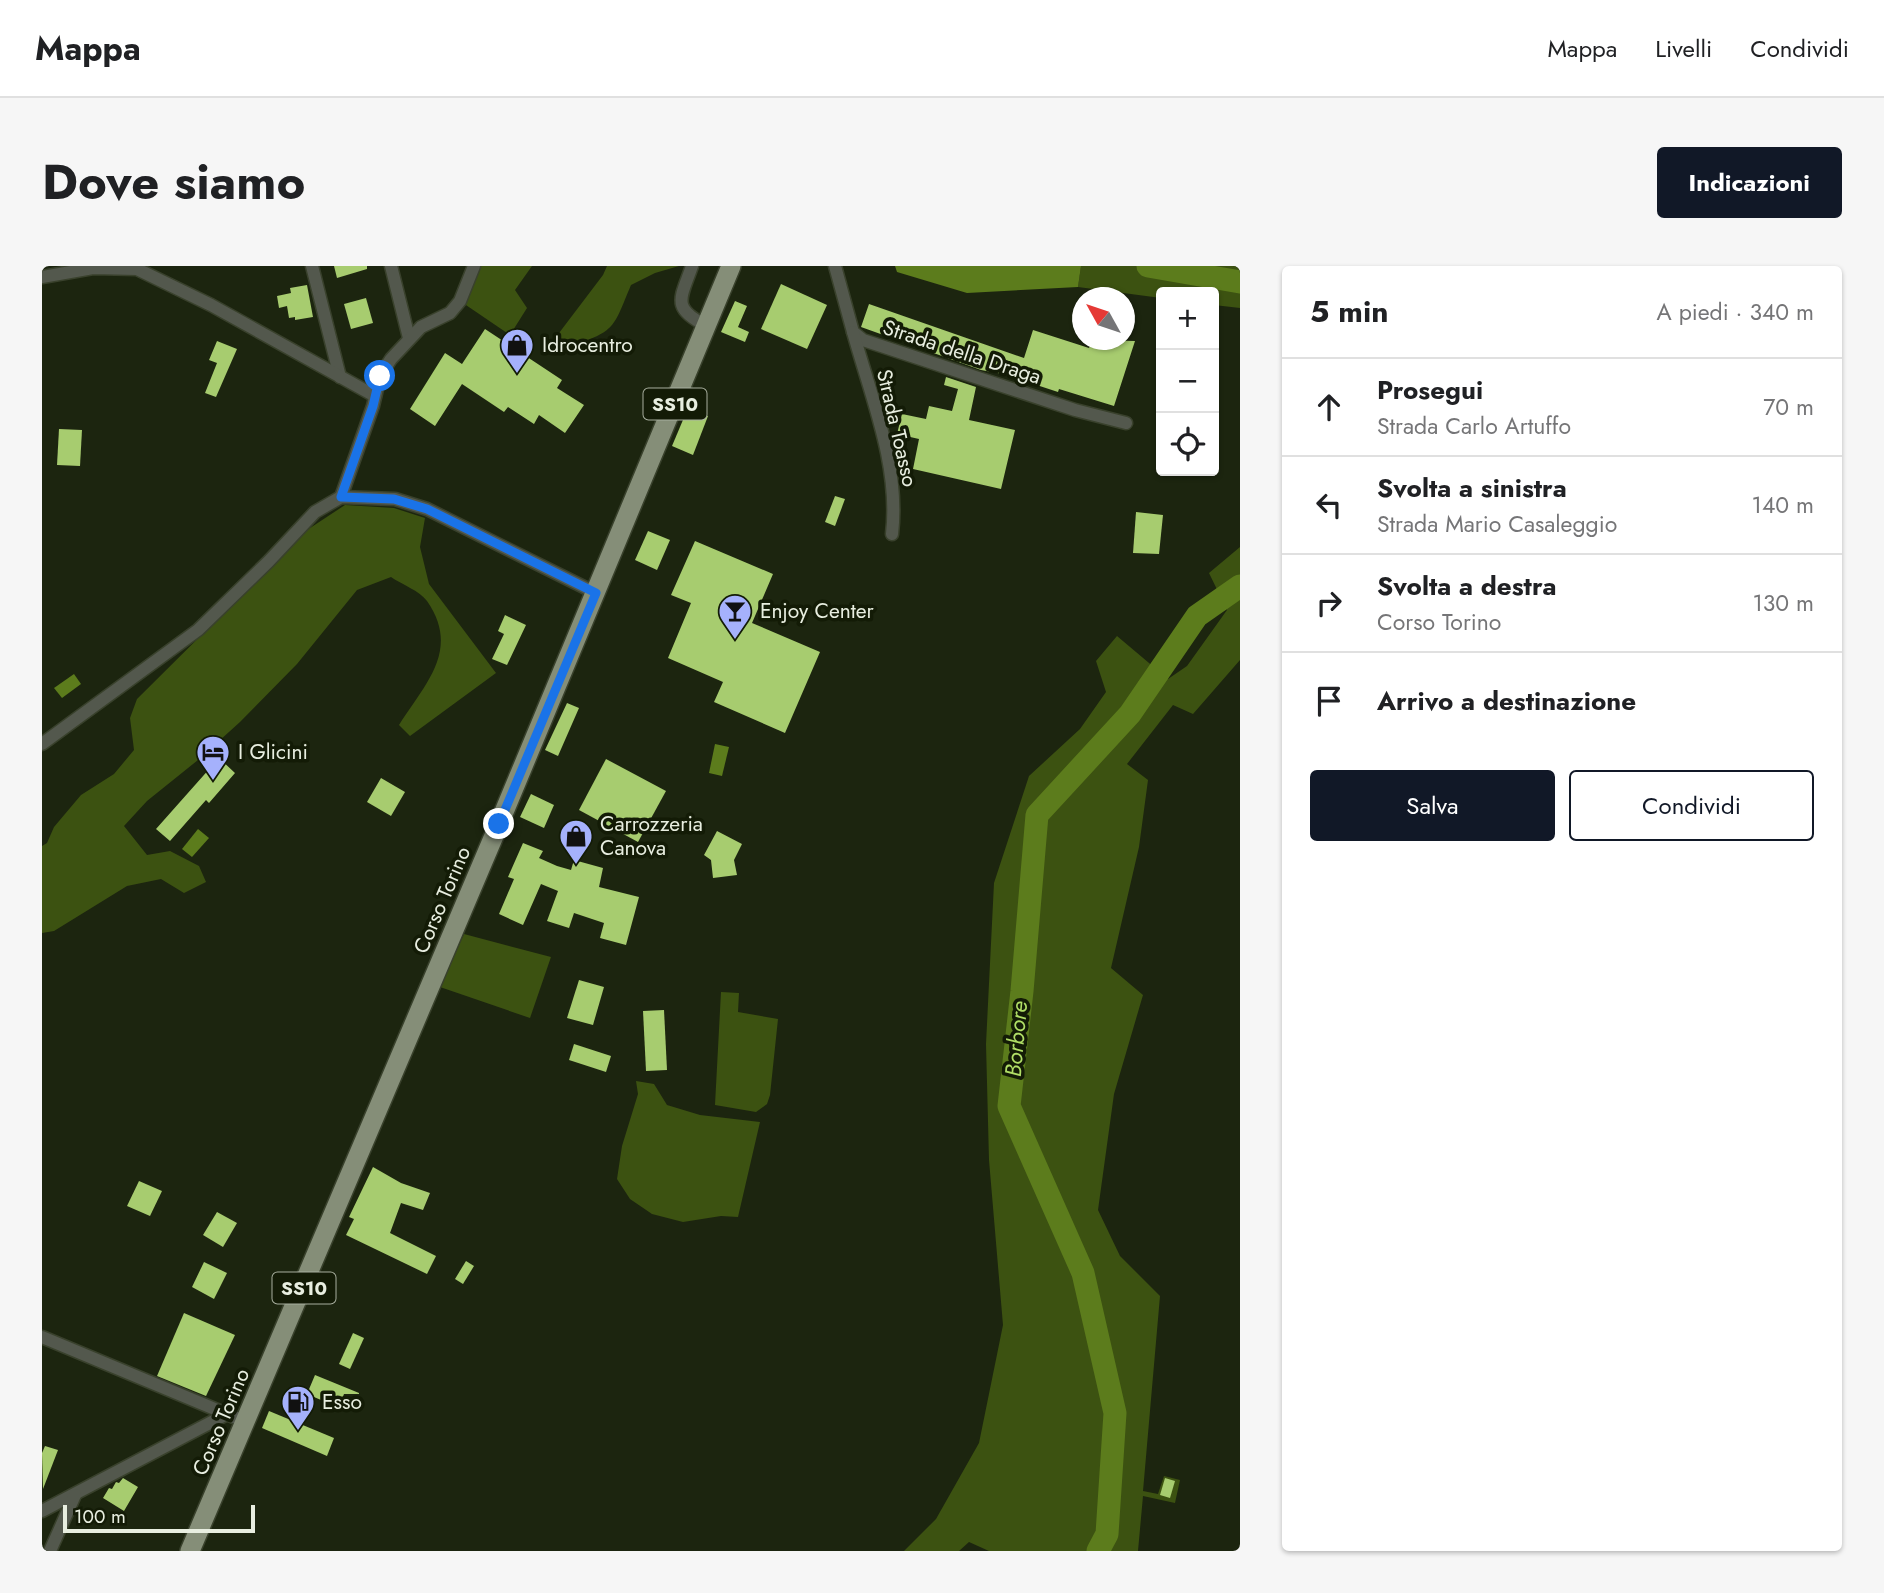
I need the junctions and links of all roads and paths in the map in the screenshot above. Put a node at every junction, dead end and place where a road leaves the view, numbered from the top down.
1 (312, 266) edge
2 (391, 266) edge
3 (474, 266) edge
4 (692, 266) edge
5 (732, 266) edge
6 (835, 266) edge
7 (42, 276) edge
8 (707, 326) junction
9 (853, 332) junction
10 (409, 338) junction
11 (340, 377) junction
12 (374, 396) junction
13 (1126, 424) dead end
14 (341, 497) junction
15 (892, 534) dead end
16 (596, 593) junction
17 (42, 744) edge
18 (42, 1337) edge
19 (225, 1415) junction
20 (246, 1422) junction
21 (75, 1494) junction
22 (42, 1511) edge
23 (50, 1551) edge
24 (190, 1551) edge

1 - 11 street
2 - 10 street
3 - 10 street
4 - 8 street
5 - 8 main road, Corso Torino / SS10
6 - 9 street, Strada della Draga
7 - 11 street
8 - 16 main road, Corso Torino / SS10
9 - 13 street, Strada della Draga
9 - 15 street, Strada Toasso
10 - 12 street
11 - 12 street
12 - 14 street
14 - 16 street
14 - 17 street
16 - 20 main road, Corso Torino / SS10
18 - 19 street
19 - 20 street
19 - 21 street
20 - 24 main road, Corso Torino / SS10
21 - 22 street
21 - 23 street

